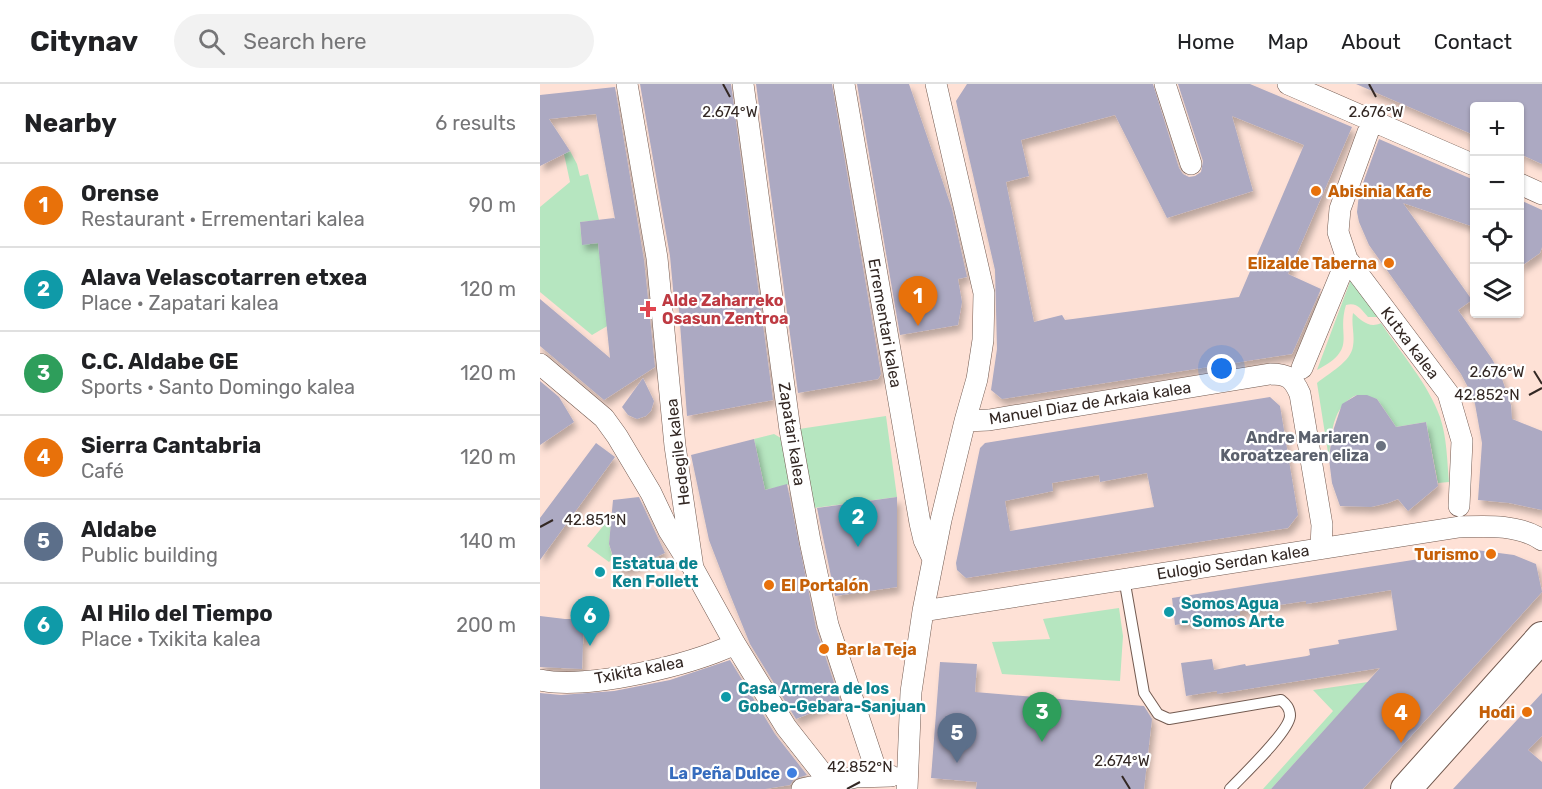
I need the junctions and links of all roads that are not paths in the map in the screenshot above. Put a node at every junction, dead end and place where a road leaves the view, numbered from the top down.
1 (627, 84) edge
2 (743, 84) edge
3 (844, 84) edge
4 (936, 84) edge
5 (1165, 84) edge
6 (1288, 84) edge
7 (1368, 132) dead end
8 (1470, 163) edge
9 (1191, 164) dead end
10 (1524, 186) edge
11 (1542, 194) edge
12 (1347, 259) junction
13 (540, 364) edge
14 (1302, 368) dead end
15 (964, 421) junction
16 (1459, 506) dead end
17 (1542, 540) edge
18 (1321, 548) junction
19 (933, 559) junction
20 (693, 568) junction
21 (1124, 578) junction
22 (923, 611) junction
23 (1542, 637) edge
24 (735, 644) junction
25 (540, 680) edge
26 (878, 776) junction
27 (907, 782) edge
28 (830, 783) junction
29 (802, 789) edge
30 (1230, 789) edge
31 (1406, 789) edge

1 - 20 street, Hedegile kalea
2 - 26 street, Zapatari kalea
3 - 19 street, Errementari kalea
4 - 15 street
5 - 9 street
6 - 8 street
7 - 12 street, Kutxa kalea
10 - 11 street
12 - 14 street
12 - 16 street, Kutxa kalea
13 - 20 street
15 - 18 street, Manuel Diaz de Arkaia kalea
15 - 19 street
17 - 18 street, Eulogio Serdan kalea
18 - 21 street, Eulogio Serdan kalea
19 - 22 street
20 - 24 street, Hedegile kalea
21 - 22 street, Eulogio Serdan kalea
21 - 30 lane
22 - 27 street
23 - 31 main road
24 - 25 street, Txikita kalea
24 - 28 street, Hedegile kalea
26 - 27 street
26 - 28 street
28 - 29 street

